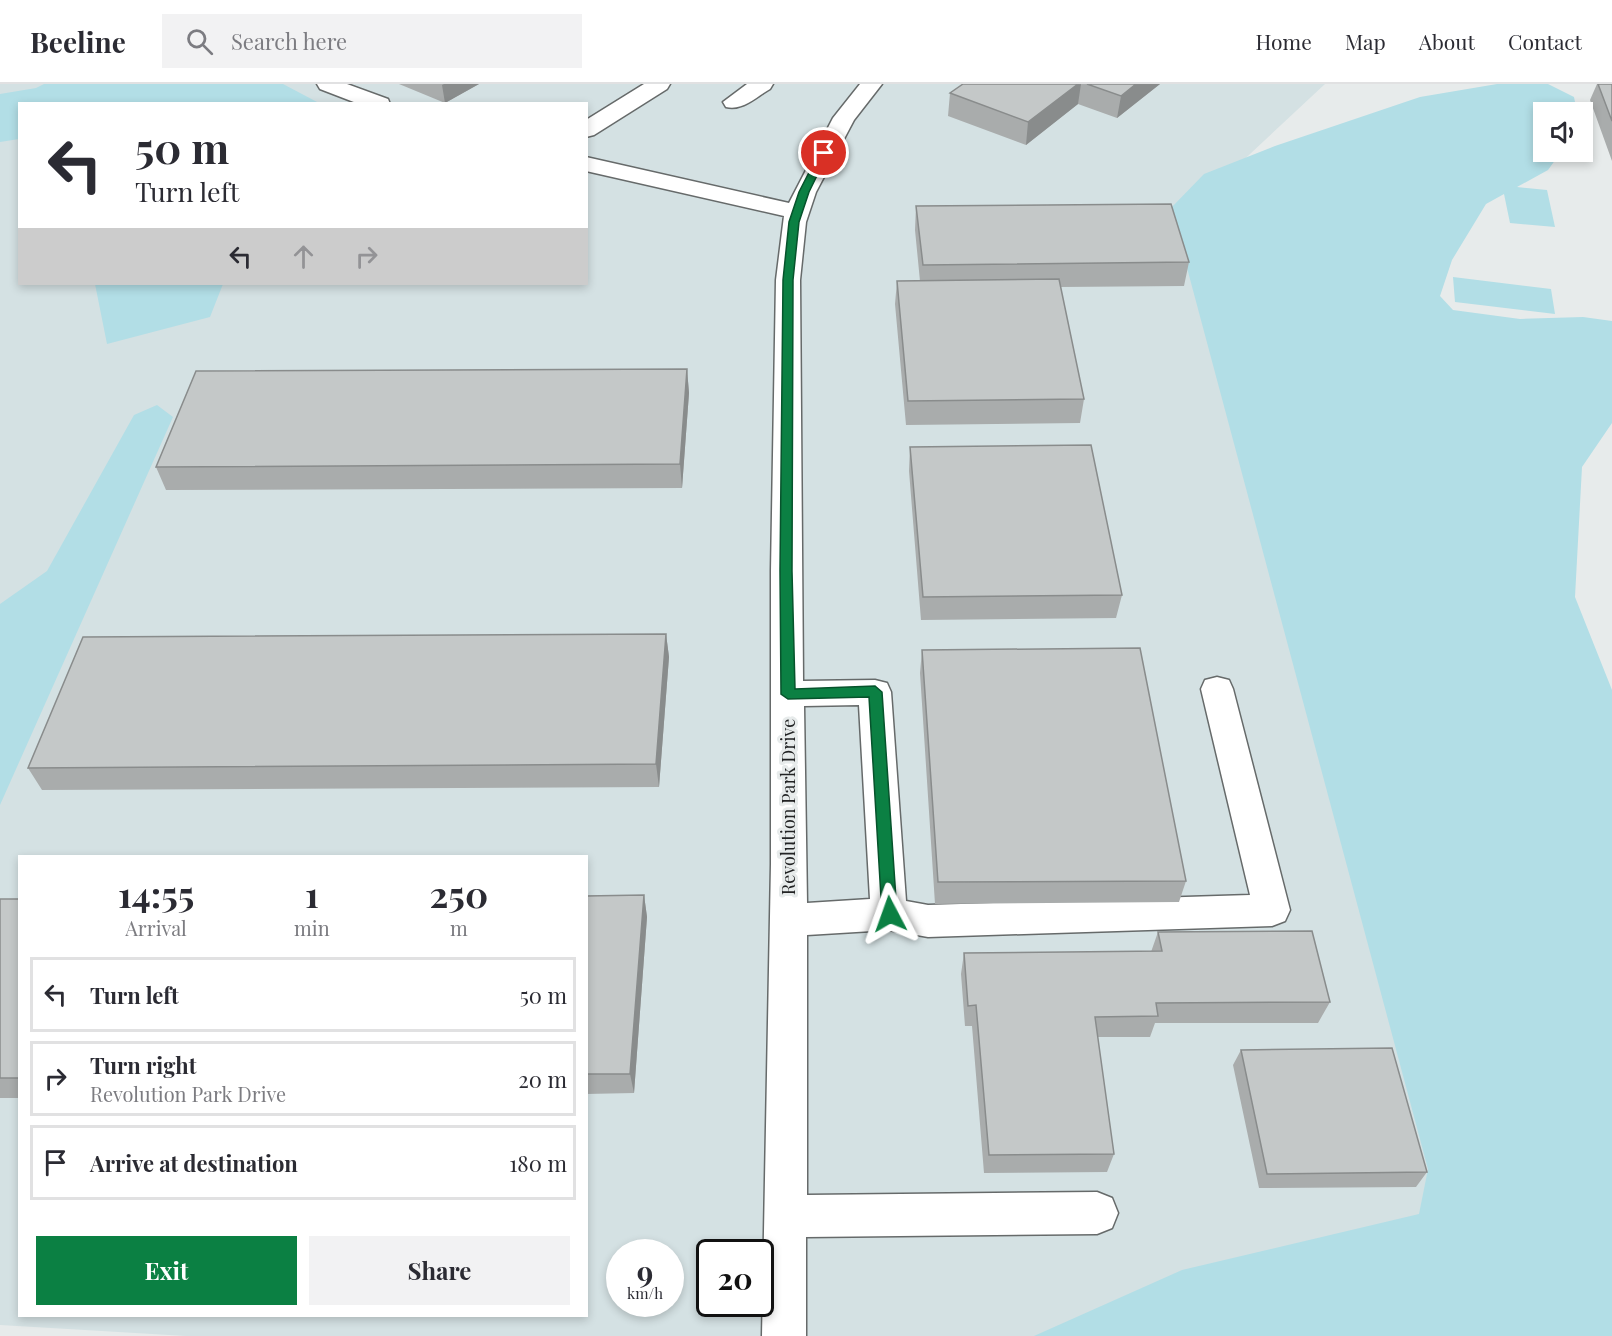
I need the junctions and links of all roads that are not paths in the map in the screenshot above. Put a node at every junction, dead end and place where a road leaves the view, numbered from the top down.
1 (328, 84) edge
2 (659, 84) edge
3 (762, 84) edge
4 (871, 84) edge
5 (375, 102) edge
6 (734, 102) dead end
7 (588, 129) edge
8 (588, 164) edge
9 (797, 212) junction
10 (1217, 689) dead end
11 (788, 694) junction
12 (890, 914) junction
13 (788, 920) junction
14 (1097, 1213) dead end
15 (786, 1216) junction
16 (784, 1336) edge

1 - 5 street
2 - 7 street
3 - 6 street
4 - 9 street, Revolution Park Drive
8 - 9 street
9 - 11 street, Revolution Park Drive
10 - 12 street
11 - 12 street
11 - 13 street, Revolution Park Drive
12 - 13 street
13 - 15 street, Revolution Park Drive
14 - 15 street
15 - 16 street, Revolution Park Drive

